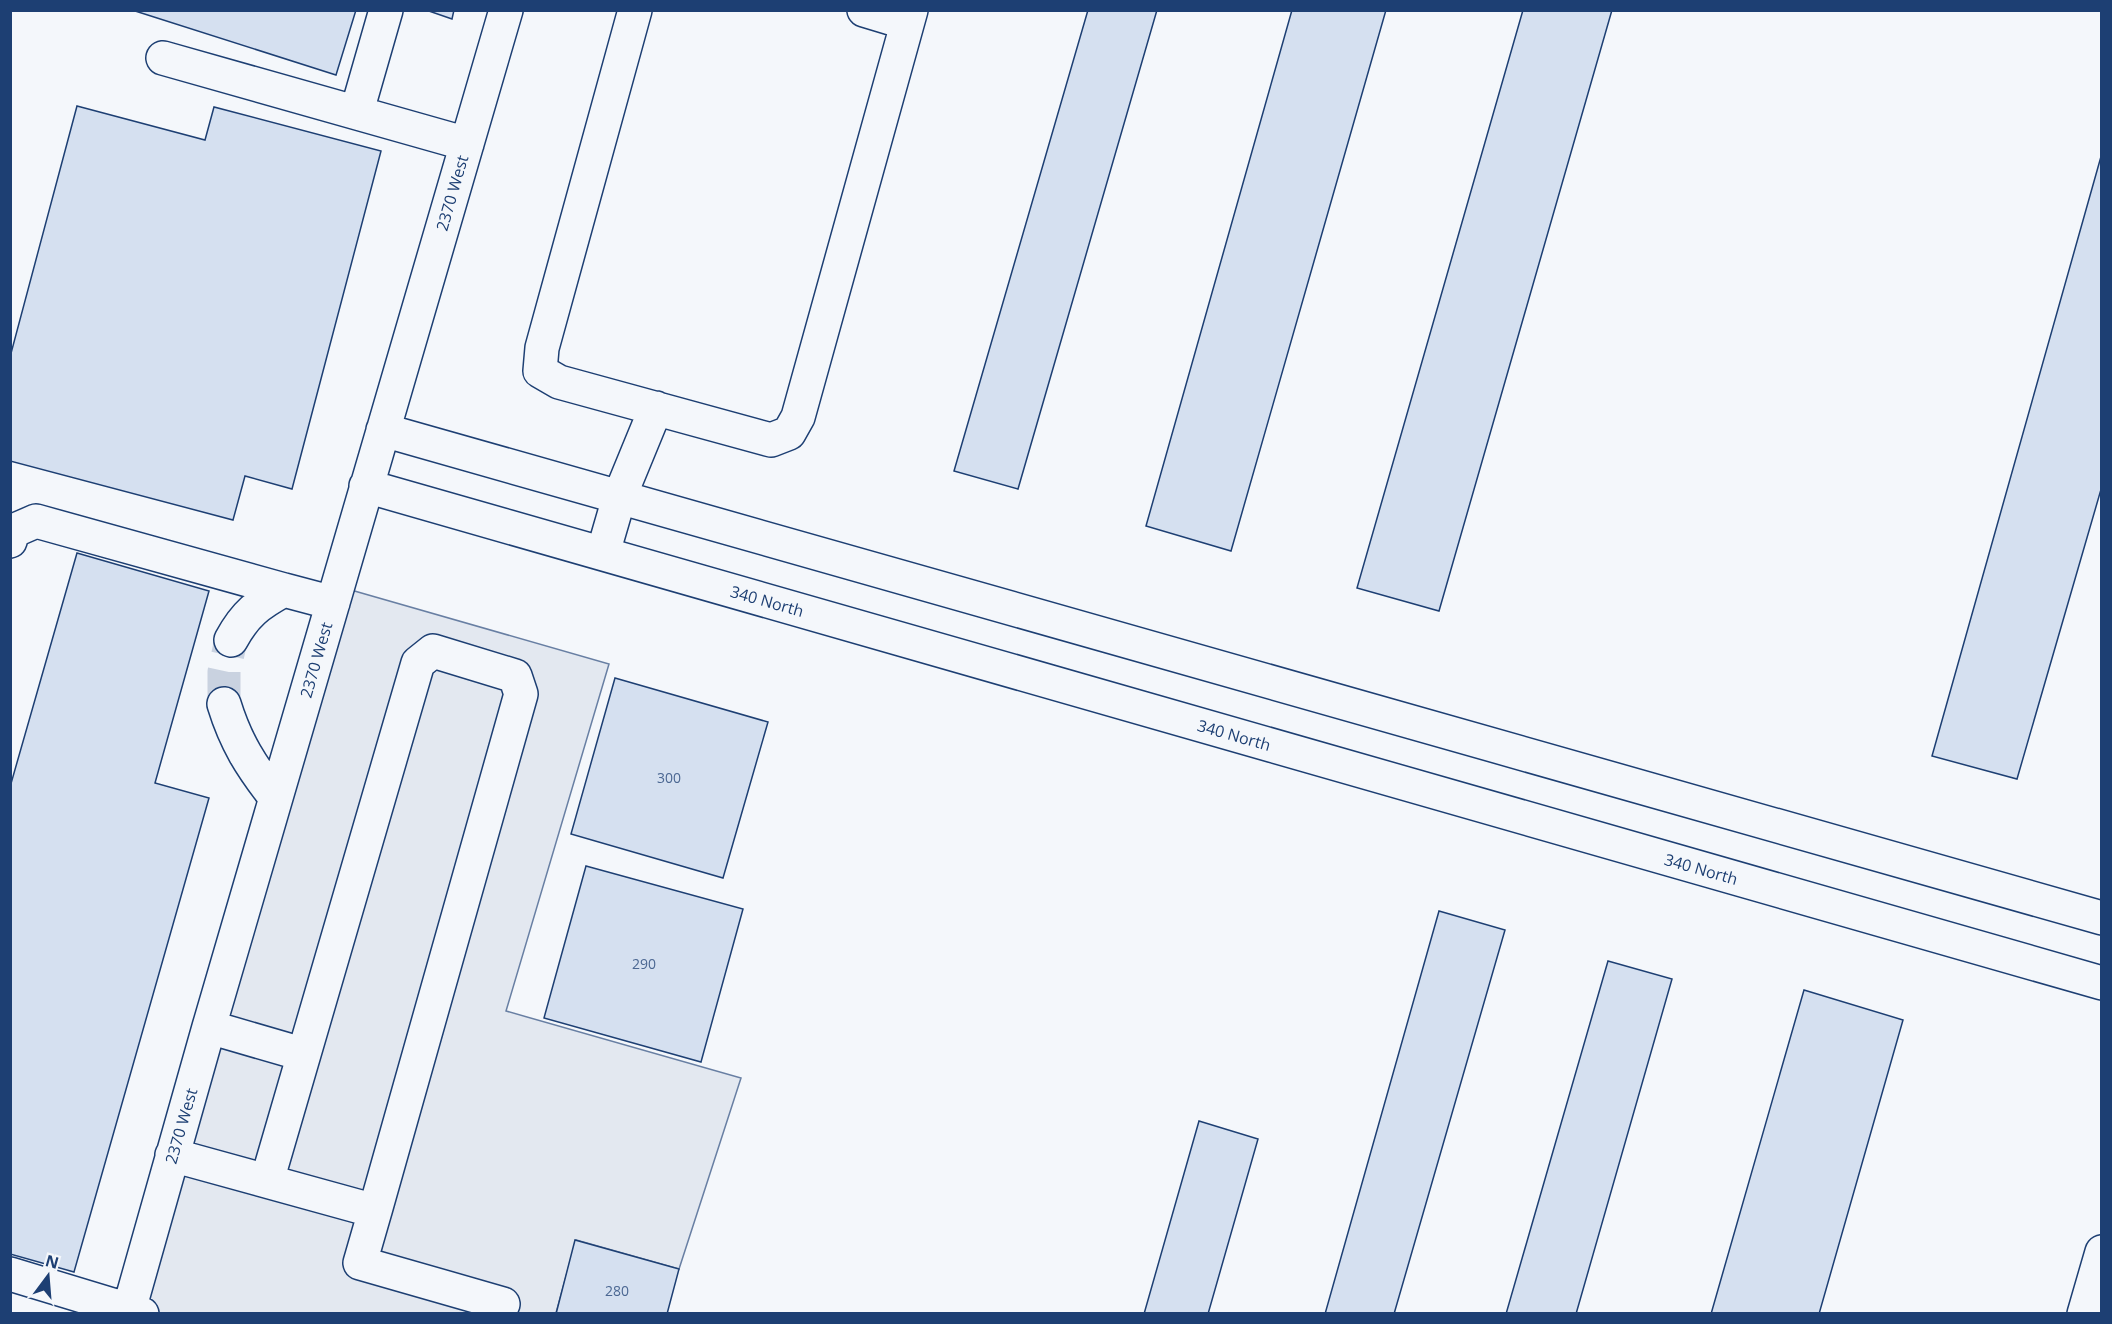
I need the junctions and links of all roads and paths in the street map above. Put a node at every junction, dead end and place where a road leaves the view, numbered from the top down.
1 (386, 10) edge
2 (506, 10) edge
3 (635, 10) edge
4 (864, 10) edge
5 (909, 17) edge
6 (163, 58) dead end
7 (357, 111) junction
8 (467, 144) junction
9 (656, 408) junction
10 (383, 430) junction
11 (366, 486) junction
12 (619, 498) junction
13 (10, 541) edge
14 (603, 554) junction
15 (284, 590) junction
16 (333, 603) junction
17 (231, 640) tunnel mouth
18 (224, 705) tunnel mouth
19 (275, 797) junction
20 (2102, 918) edge
21 (2102, 983) edge
22 (208, 1027) junction
23 (302, 1054) junction
24 (172, 1155) junction
25 (267, 1181) junction
26 (375, 1210) junction
27 (2102, 1252) edge
28 (10, 1274) edge
29 (503, 1304) dead end
30 (136, 1312) edge
31 (2084, 1314) edge

1 - 7 street
2 - 8 street, 2370 West
3 - 9 street
4 - 5 street
5 - 9 street
6 - 7 street
7 - 8 street
8 - 10 street, 2370 West
9 - 12 street
10 - 11 street, 2370 West
10 - 12 street
11 - 14 street, 340 North
11 - 16 street, 2370 West
12 - 14 street
12 - 20 street
13 - 15 street
14 - 21 street, 340 North
15 - 16 street
15 - 17 street
16 - 19 street, 2370 West
18 - 19 street
19 - 22 street, 2370 West
22 - 23 street
22 - 24 street, 2370 West
23 - 25 street
23 - 26 street
24 - 25 street
24 - 30 street, 2370 West
25 - 26 street
26 - 29 street
27 - 31 street
28 - 30 street

